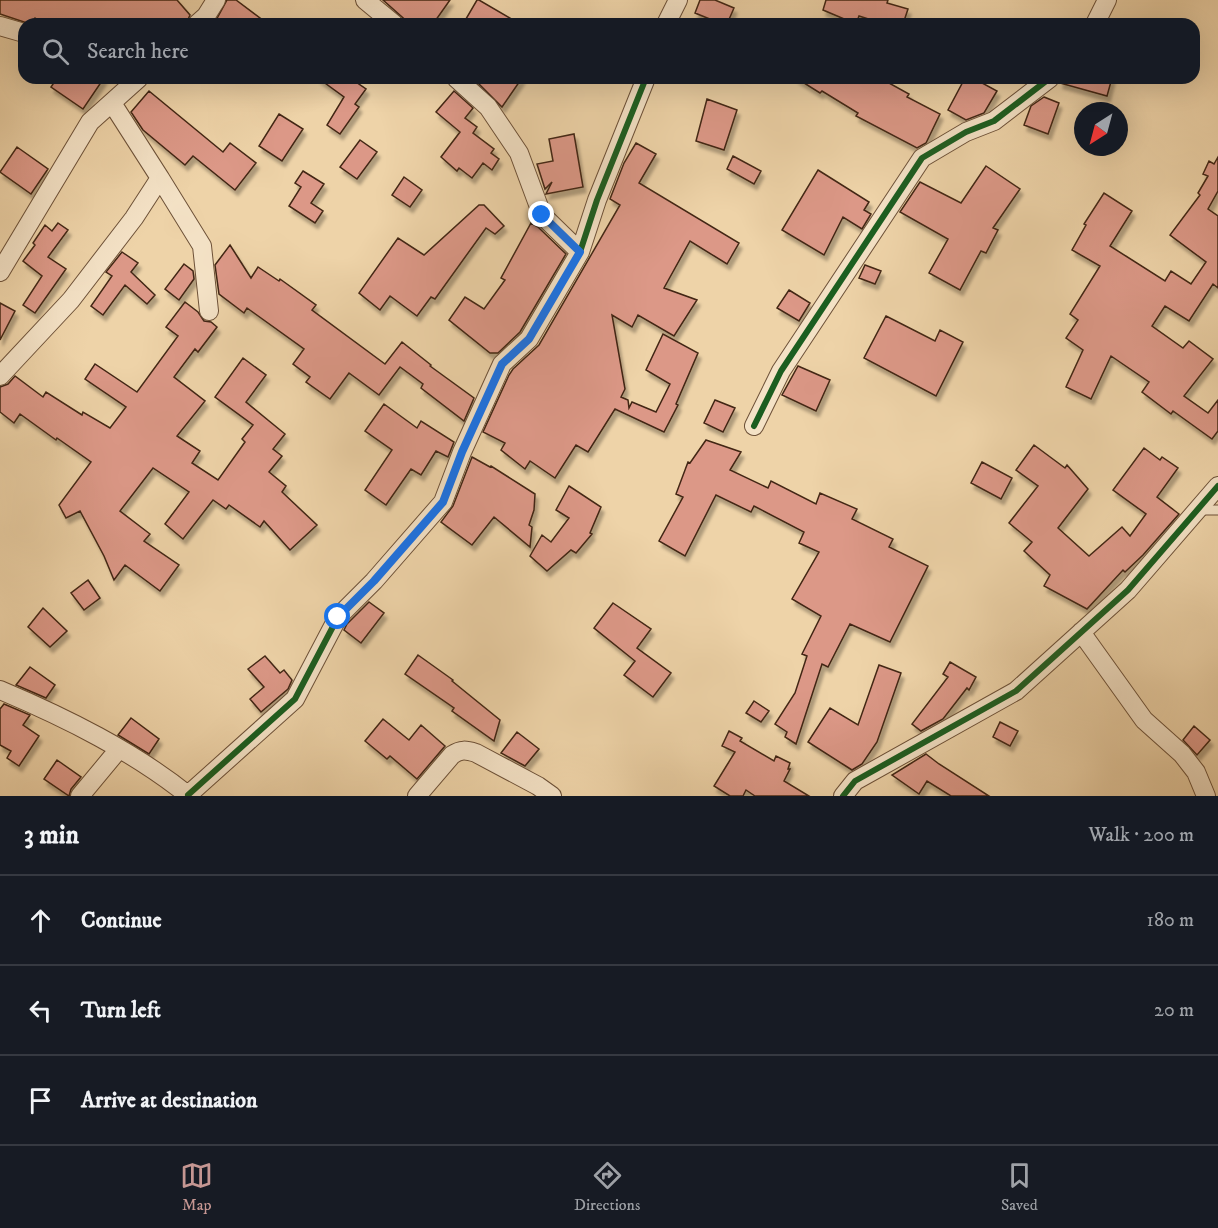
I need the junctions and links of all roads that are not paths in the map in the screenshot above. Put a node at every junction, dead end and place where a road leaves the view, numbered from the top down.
1 (216, 0) edge
2 (365, 0) edge
3 (678, 0) edge
4 (1107, 0) edge
5 (204, 18) edge
6 (387, 18) edge
7 (669, 18) edge
8 (1098, 18) edge
9 (0, 26) edge
10 (18, 31) edge
11 (129, 84) edge
12 (463, 84) edge
13 (644, 84) edge
14 (1042, 84) edge
15 (112, 103) junction
16 (160, 178) junction
17 (580, 252) junction
18 (0, 272) edge
19 (209, 311) dead end
20 (0, 376) edge
21 (754, 426) dead end
22 (1218, 486) edge
23 (1198, 510) junction
24 (1218, 510) edge
25 (1081, 632) junction
26 (0, 690) edge
27 (119, 749) junction
28 (80, 796) edge
29 (189, 796) edge
30 (417, 796) edge
31 (552, 796) edge
32 (843, 796) edge
33 (1206, 796) edge

1 - 5 street
2 - 6 street
3 - 7 street
4 - 8 street
9 - 10 street
11 - 15 street
12 - 17 street
13 - 17 street
14 - 21 street
15 - 16 street
15 - 18 street
16 - 19 street
16 - 20 street
17 - 29 street
22 - 23 street
23 - 24 lane
23 - 25 street
25 - 32 street
25 - 33 street
26 - 27 street
27 - 28 street
27 - 29 street
30 - 31 street

